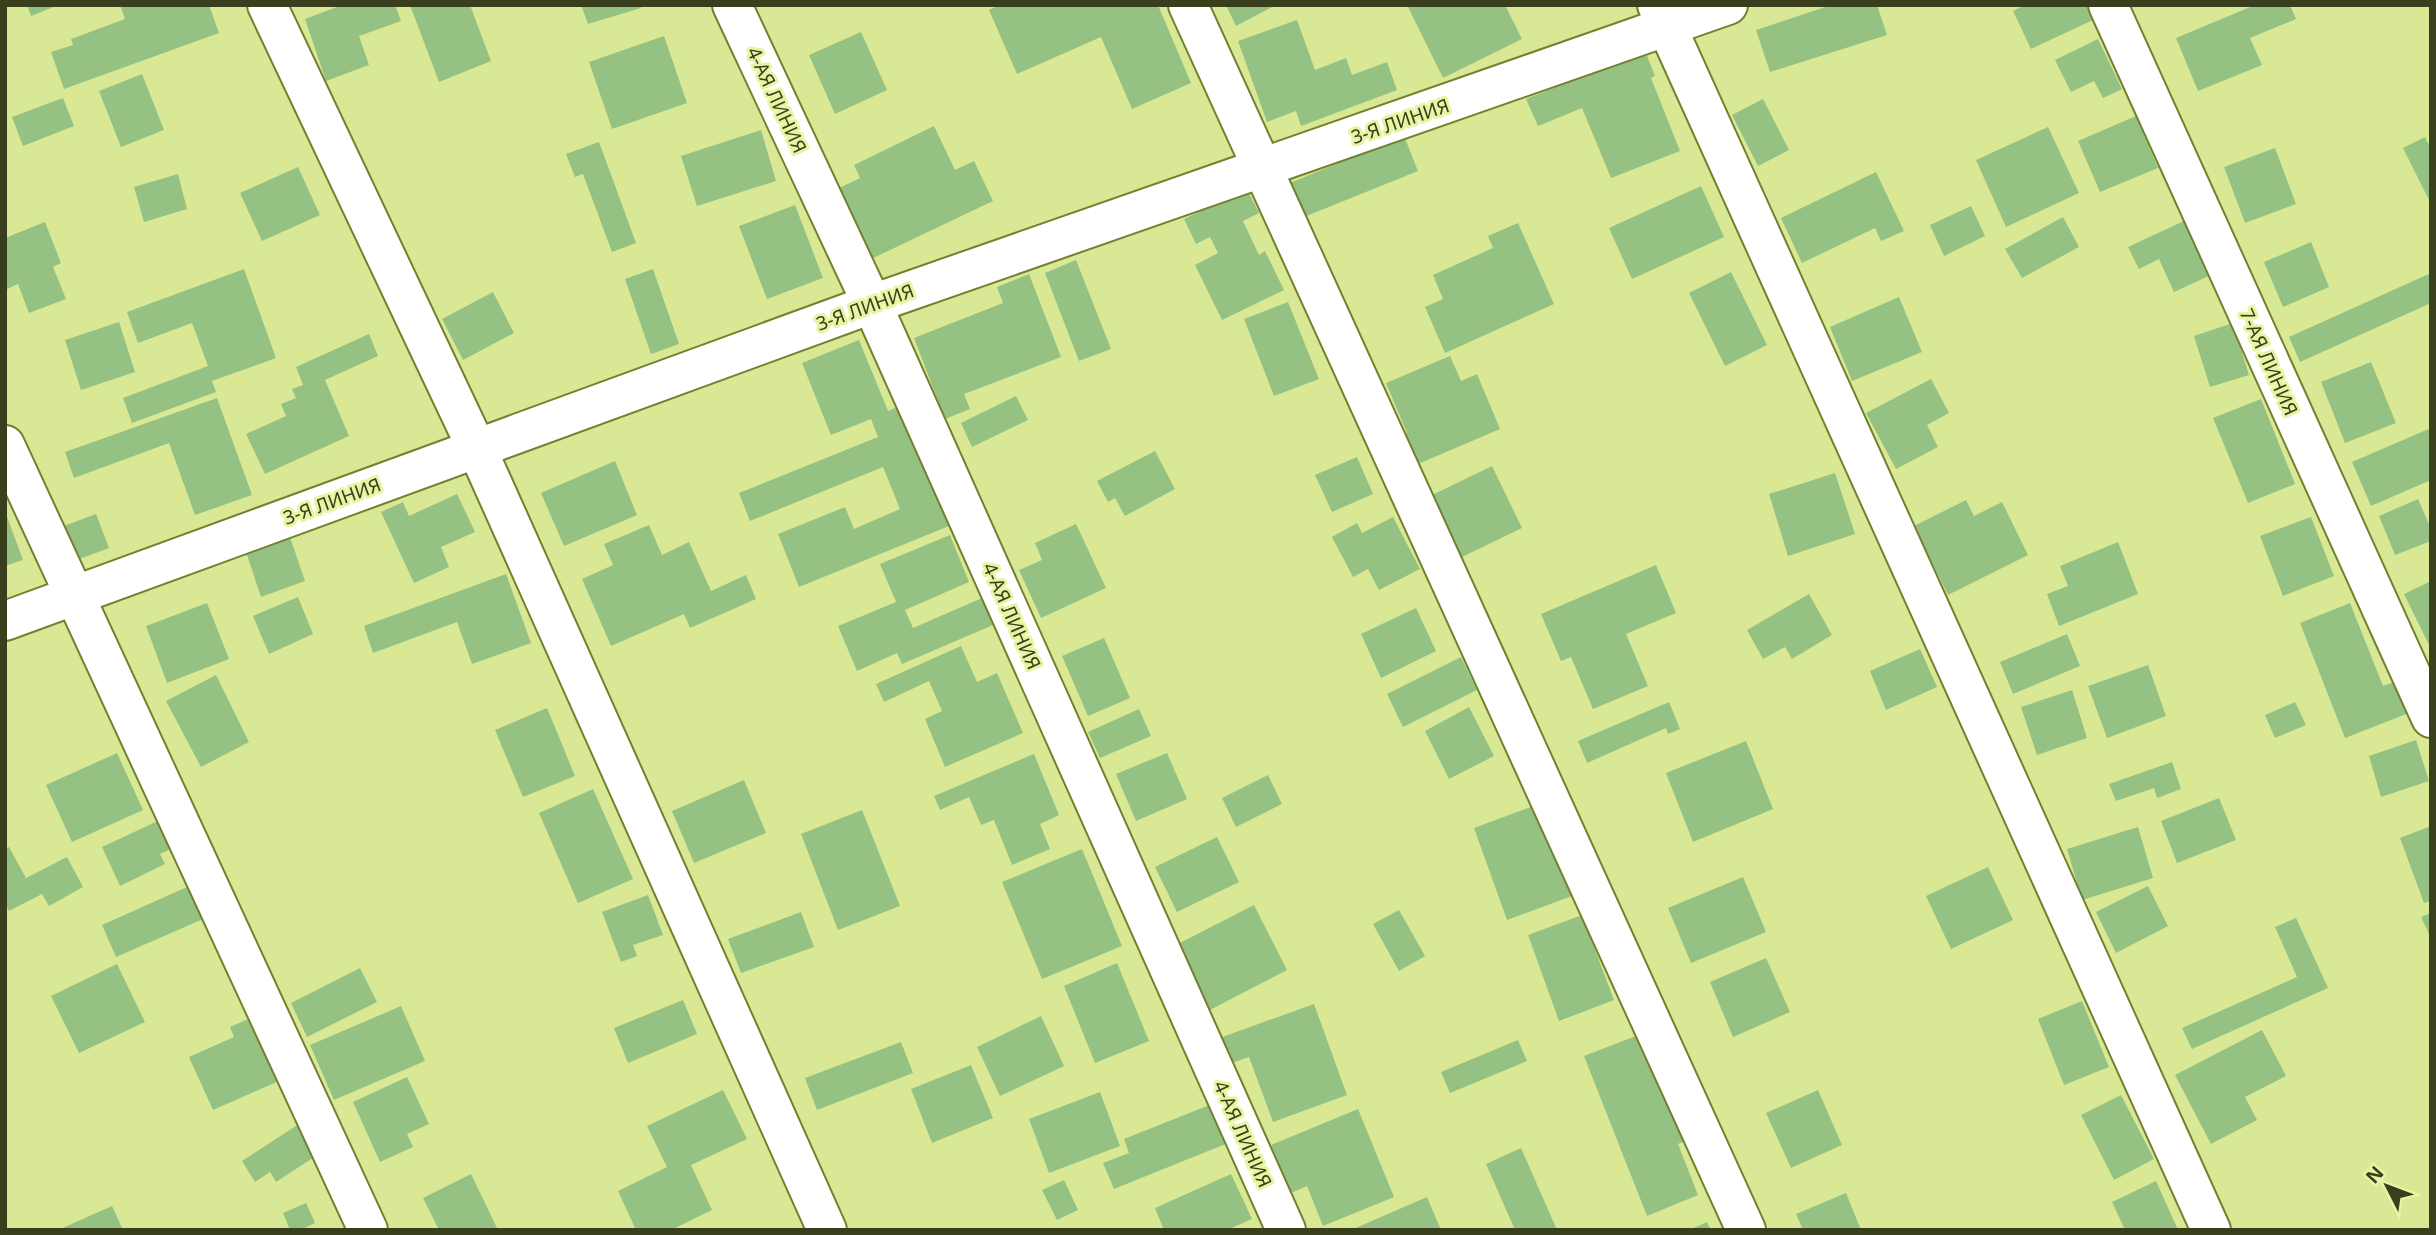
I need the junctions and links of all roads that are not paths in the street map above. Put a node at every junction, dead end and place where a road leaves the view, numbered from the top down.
1 (267, 5) edge
2 (732, 5) edge
3 (1188, 5) edge
4 (1728, 5) edge
5 (2108, 5) edge
6 (1663, 16) edge
7 (1263, 168) junction
8 (872, 304) junction
9 (5, 445) edge
10 (477, 449) junction
11 (75, 594) junction
12 (5, 621) edge
13 (2431, 718) edge
14 (368, 1230) edge
15 (828, 1230) edge
16 (1286, 1230) edge
17 (1746, 1230) edge
18 (2211, 1230) edge

1 - 10 street
2 - 8 street, 4-АЯ ЛИНИЯ
3 - 7 street
4 - 6 street, 3-Я ЛИНИЯ
5 - 13 street, 7-АЯ ЛИНИЯ
6 - 7 street, 3-Я ЛИНИЯ
6 - 18 street
7 - 8 street, 3-Я ЛИНИЯ
7 - 17 street
8 - 10 street, 3-Я ЛИНИЯ
8 - 16 street, 4-АЯ ЛИНИЯ
9 - 11 street
10 - 11 street, 3-Я ЛИНИЯ
10 - 15 street
11 - 12 street, 3-Я ЛИНИЯ
11 - 14 street

